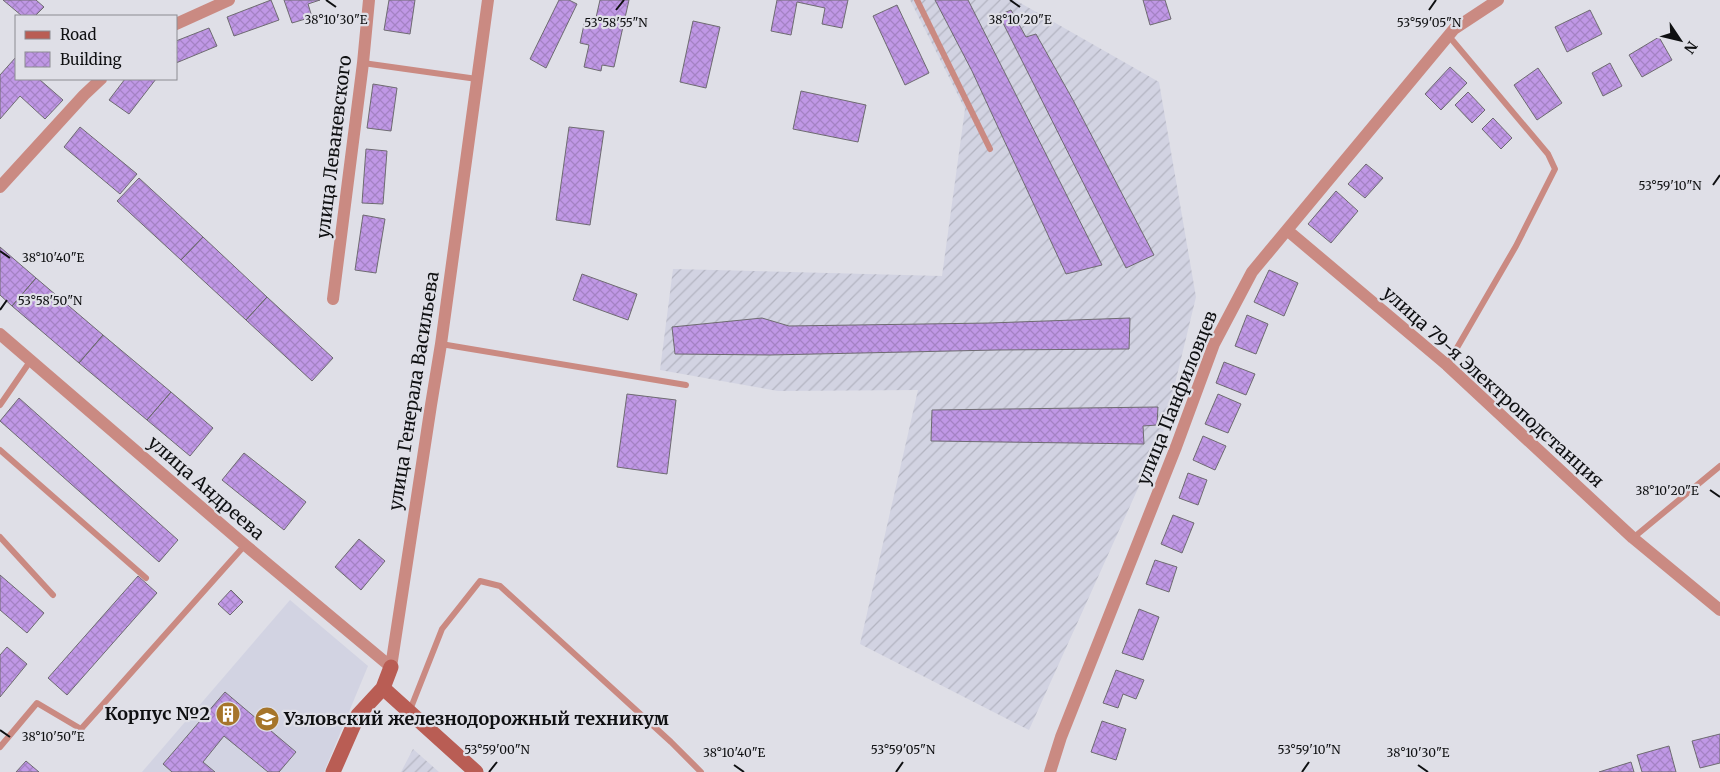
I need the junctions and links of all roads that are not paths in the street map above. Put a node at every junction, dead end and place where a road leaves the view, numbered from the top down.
1 (229, 0) edge
2 (369, 0) edge
3 (488, 0) edge
4 (917, 0) edge
5 (1498, 0) edge
6 (178, 23) edge
7 (1453, 41) dead end
8 (363, 63) junction
9 (477, 79) junction
10 (100, 80) edge
11 (990, 149) dead end
12 (0, 187) edge
13 (1287, 230) junction
14 (332, 299) dead end
15 (0, 334) edge
16 (442, 344) junction
17 (30, 360) junction
18 (1447, 365) junction
19 (686, 385) dead end
20 (0, 405) edge
21 (0, 450) edge
22 (1720, 466) edge
23 (0, 537) edge
24 (1633, 538) junction
25 (244, 545) junction
26 (146, 578) dead end
27 (53, 594) dead end
28 (1720, 610) edge
29 (391, 667) junction
30 (383, 688) junction
31 (409, 712) junction
32 (0, 746) edge
33 (333, 772) edge
34 (476, 772) edge
35 (701, 772) edge
36 (1050, 772) edge

1 - 6 street
2 - 8 street, улица Леваневского
3 - 9 street, улица Генерала Васильева
4 - 11 lane
5 - 13 street, улица Панфиловцев
7 - 18 lane
8 - 9 lane
8 - 14 street, улица Леваневского
9 - 16 street, улица Генерала Васильева
10 - 12 street
13 - 18 street, улица 79-я Электроподстанция
13 - 36 street, улица Панфиловцев
15 - 17 street, улица Андреева
16 - 19 lane
16 - 29 street, улица Генерала Васильева
17 - 20 lane
17 - 25 street, улица Андреева
18 - 24 street, улица 79-я Электроподстанция
21 - 26 lane
22 - 24 lane
23 - 27 lane
24 - 28 street, улица 79-я Электроподстанция
25 - 29 street, улица Андреева
25 - 32 lane
29 - 30 main road, улица Генерала Васильева
30 - 31 main road
30 - 33 main road, улица Генерала Васильева
31 - 34 main road
31 - 35 lane

